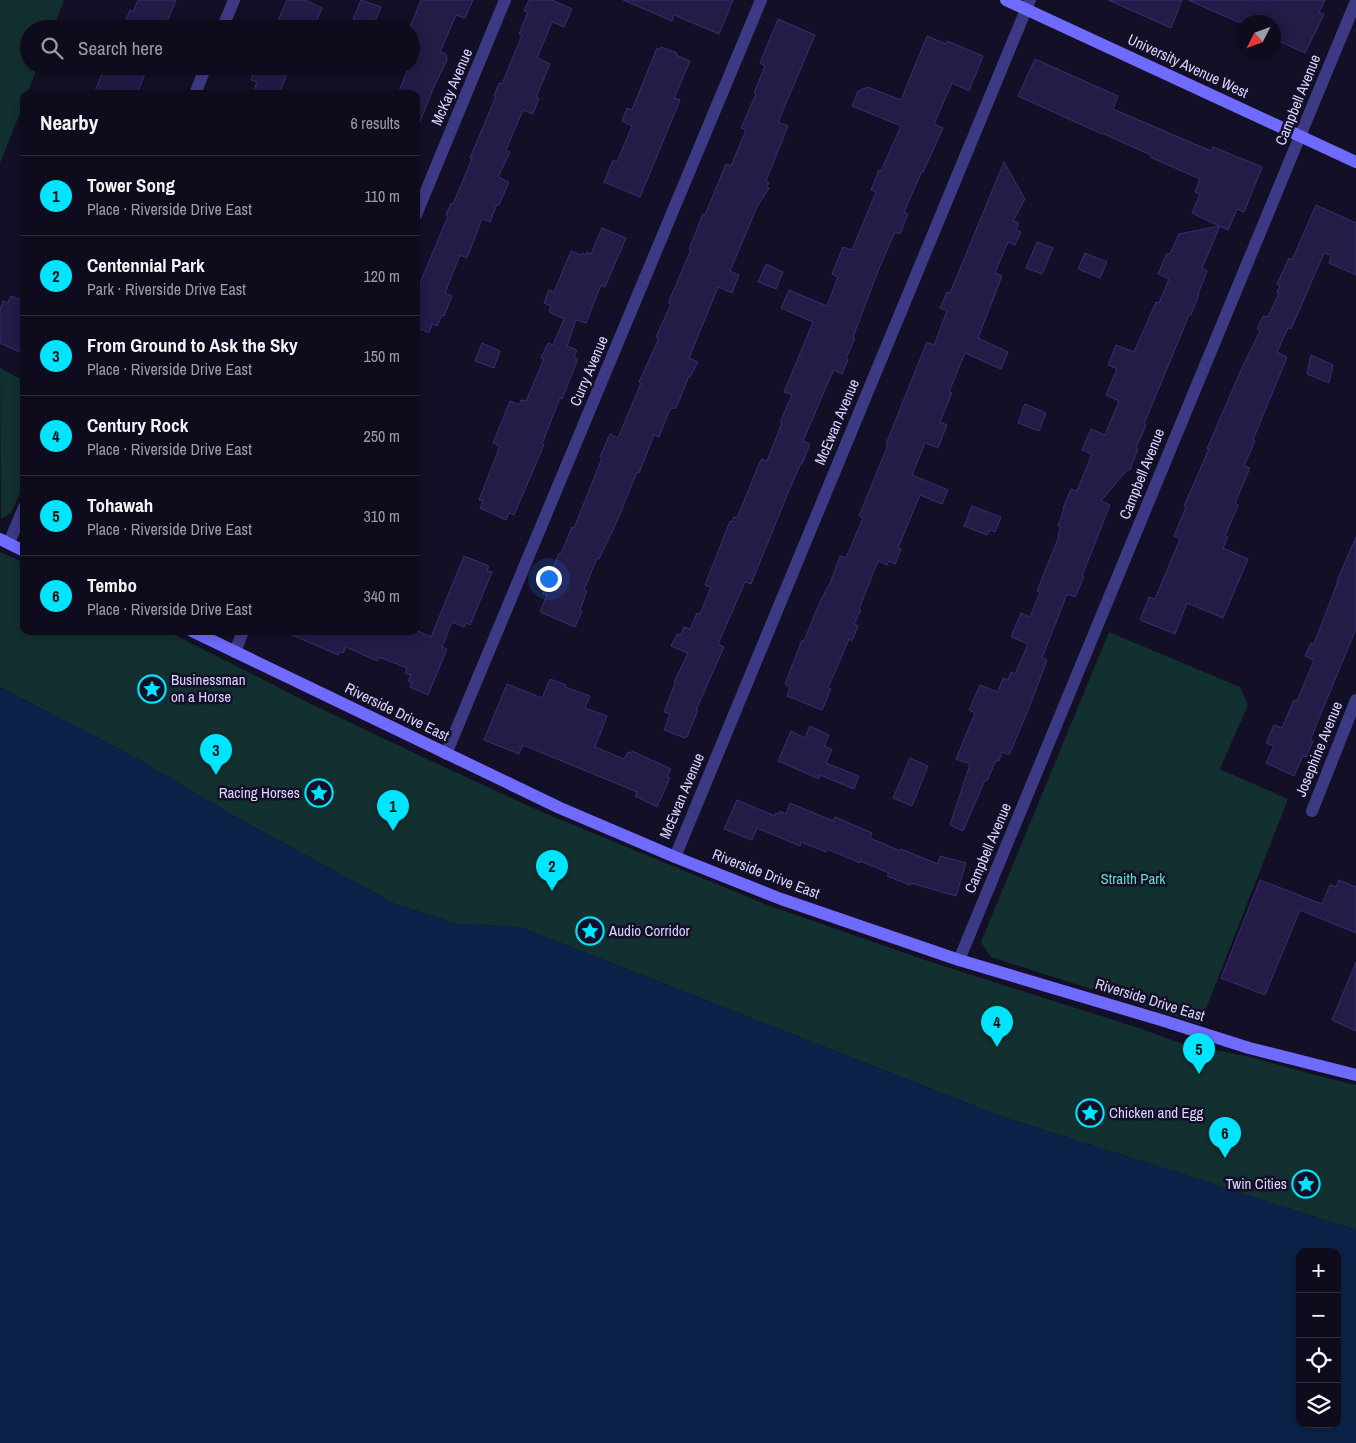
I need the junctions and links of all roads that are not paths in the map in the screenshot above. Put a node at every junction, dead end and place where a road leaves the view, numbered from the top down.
1 (234, 0) edge
2 (505, 0) edge
3 (761, 0) edge
4 (1006, 0) edge
5 (1356, 1) edge
6 (1028, 5) edge
7 (226, 20) edge
8 (202, 75) edge
9 (197, 90) edge
10 (1300, 136) junction
11 (1356, 162) edge
12 (420, 205) edge
13 (20, 514) edge
14 (4, 541) edge
15 (20, 549) edge
16 (200, 635) edge
17 (241, 635) edge
18 (235, 652) junction
19 (1356, 700) edge
20 (446, 754) junction
21 (1312, 811) dead end
22 (675, 857) junction
23 (959, 960) junction
24 (1356, 1075) edge

1 - 7 street
2 - 12 street, McKay Avenue
3 - 20 street, Curry Avenue
4 - 6 main road, University Avenue West
5 - 10 street, Campbell Avenue
6 - 10 main road, University Avenue West
6 - 22 street, McEwan Avenue
8 - 9 street
10 - 11 main road, University Avenue West
10 - 23 street, Campbell Avenue
13 - 14 street
14 - 15 main road
16 - 18 main road, Riverside Drive East
17 - 18 street
18 - 20 main road, Riverside Drive East
19 - 21 street, Josephine Avenue
20 - 22 main road, Riverside Drive East
22 - 23 main road, Riverside Drive East
23 - 24 main road, Riverside Drive East

